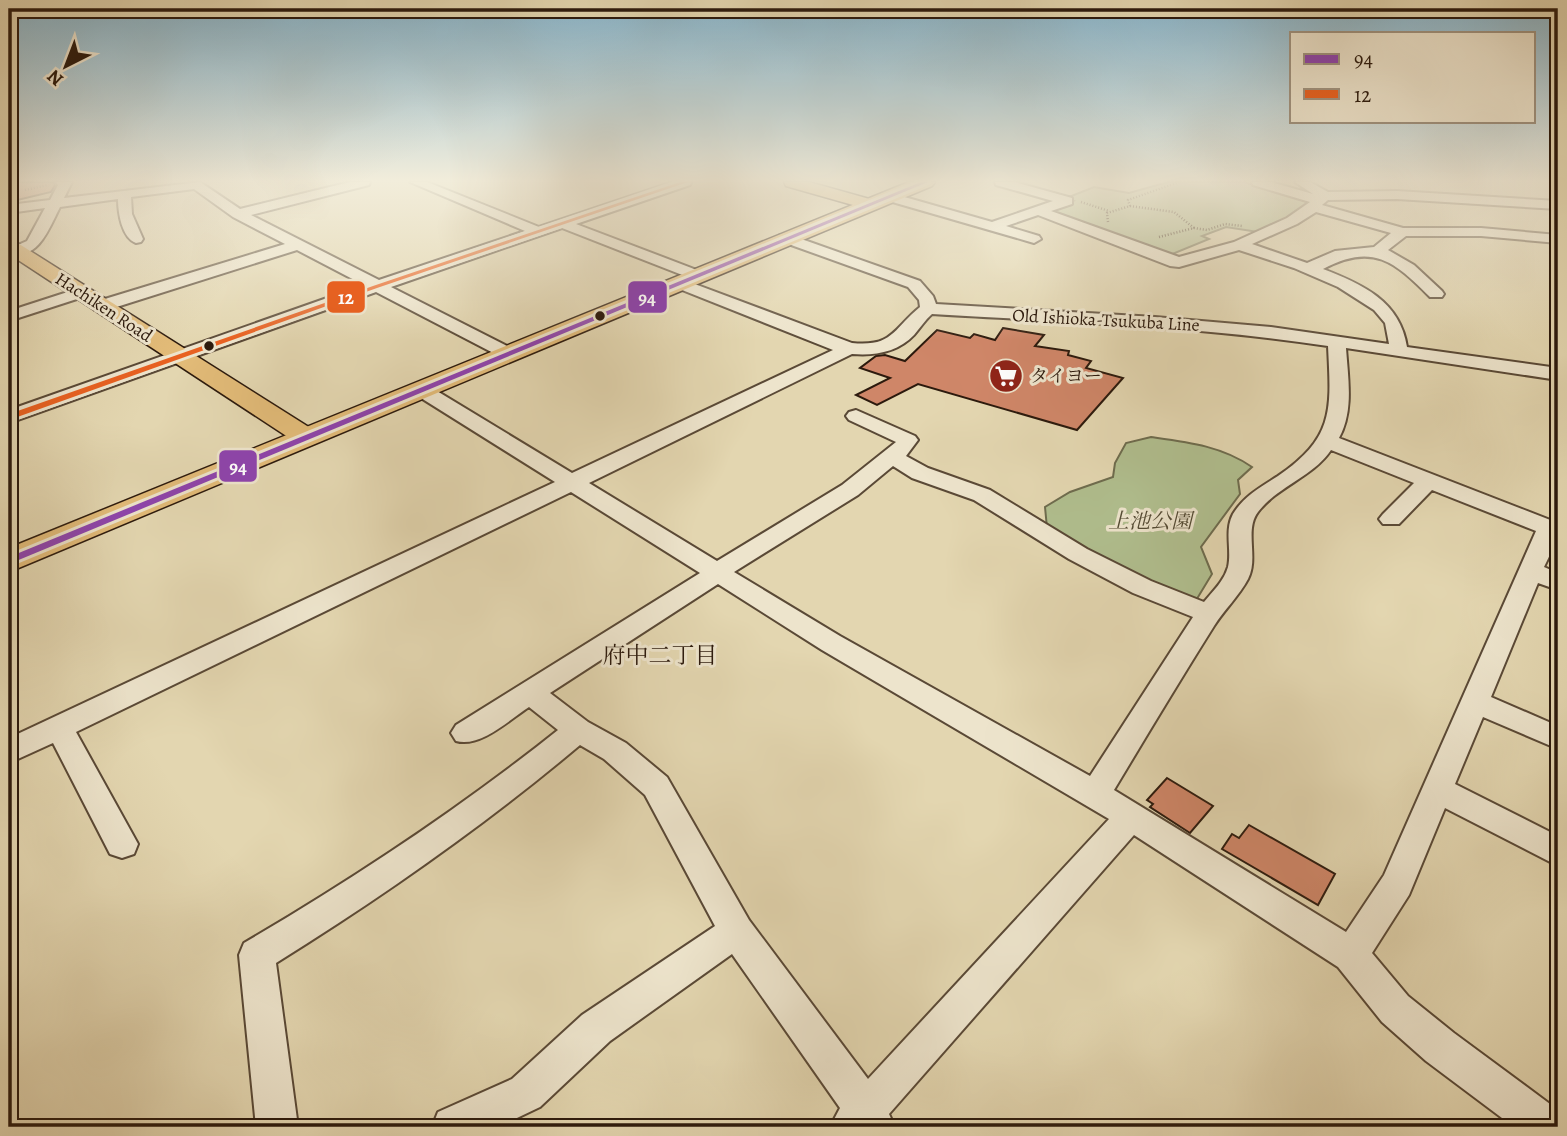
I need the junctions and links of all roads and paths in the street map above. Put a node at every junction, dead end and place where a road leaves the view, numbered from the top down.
1 (37, 235) edge
2 (134, 235) edge
3 (278, 235) edge
4 (530, 235) edge
5 (589, 235) edge
6 (792, 235) edge
7 (1020, 235) edge
8 (1102, 235) edge
9 (1173, 235) edge
10 (1256, 235) edge
11 (1398, 235) edge
12 (1502, 235) edge
13 (1158, 236) dead end
14 (785, 238) junction
15 (136, 239) dead end
16 (1034, 239) dead end
17 (1558, 239) edge
18 (1239, 244) junction
19 (298, 245) junction
20 (13, 248) edge
21 (1378, 251) junction
22 (1304, 268) junction
23 (687, 279) junction
24 (375, 286) junction
25 (80, 293) junction
26 (1436, 295) dead end
27 (102, 306) junction
28 (929, 309) junction
29 (9, 316) edge
30 (1337, 342) junction
31 (850, 348) junction
32 (1399, 351) junction
33 (507, 353) junction
34 (181, 356) junction
35 (1558, 374) edge
36 (420, 389) junction
37 (856, 416) dead end
38 (9, 417) edge
39 (306, 437) junction
40 (1327, 441) junction
41 (891, 456) junction
42 (1429, 480) junction
43 (570, 481) junction
44 (1391, 519) dead end
45 (1554, 529) edge
46 (9, 561) edge
47 (715, 573) junction
48 (1545, 577) edge
49 (1209, 614) junction
50 (530, 693) junction
51 (1476, 702) junction
52 (59, 727) junction
53 (578, 730) junction
54 (466, 733) dead end
55 (1558, 738) edge
56 (9, 751) edge
57 (1439, 790) junction
58 (1095, 794) junction
59 (1130, 818) junction
60 (122, 844) dead end
61 (1558, 852) edge
62 (736, 931) junction
63 (1351, 955) junction
64 (864, 1122) edge
65 (277, 1127) edge
66 (453, 1127) edge
67 (1547, 1127) edge

1 - 20 street
2 - 15 street
3 - 19 street
4 - 24 street
5 - 23 street
6 - 14 highway
7 - 16 street
8 - 18 street
9 - 13 path
10 - 18 street
11 - 21 street
12 - 17 street
14 - 23 highway
14 - 28 street
18 - 22 street
19 - 24 street
19 - 27 street
20 - 25 main road, Hachiken Road
21 - 22 street
21 - 26 street
22 - 32 street
23 - 31 street
23 - 33 highway
24 - 33 street
24 - 34 street
25 - 27 main road, Hachiken Road
25 - 29 street
27 - 34 main road, Hachiken Road
28 - 30 street, Old Ishioka-Tsukuba Line
28 - 31 street
30 - 32 street, Old Ishioka-Tsukuba Line
30 - 40 street
31 - 43 street
32 - 35 street, Old Ishioka-Tsukuba Line
33 - 36 highway
34 - 38 street
34 - 39 main road, Hachiken Road
36 - 39 highway
36 - 43 street
37 - 41 street
39 - 46 highway
40 - 42 street
40 - 49 street
41 - 47 street
41 - 49 street
42 - 44 street
42 - 45 street
43 - 47 street
43 - 52 street
45 - 48 street
47 - 50 street
47 - 58 street
48 - 51 street
49 - 58 street
50 - 53 street
50 - 54 street
51 - 55 street
51 - 57 street
52 - 56 street
52 - 60 street
53 - 62 street
53 - 65 street
57 - 61 street
57 - 63 street
58 - 59 street
59 - 63 street
59 - 64 street
62 - 64 street
62 - 66 street
63 - 67 street

